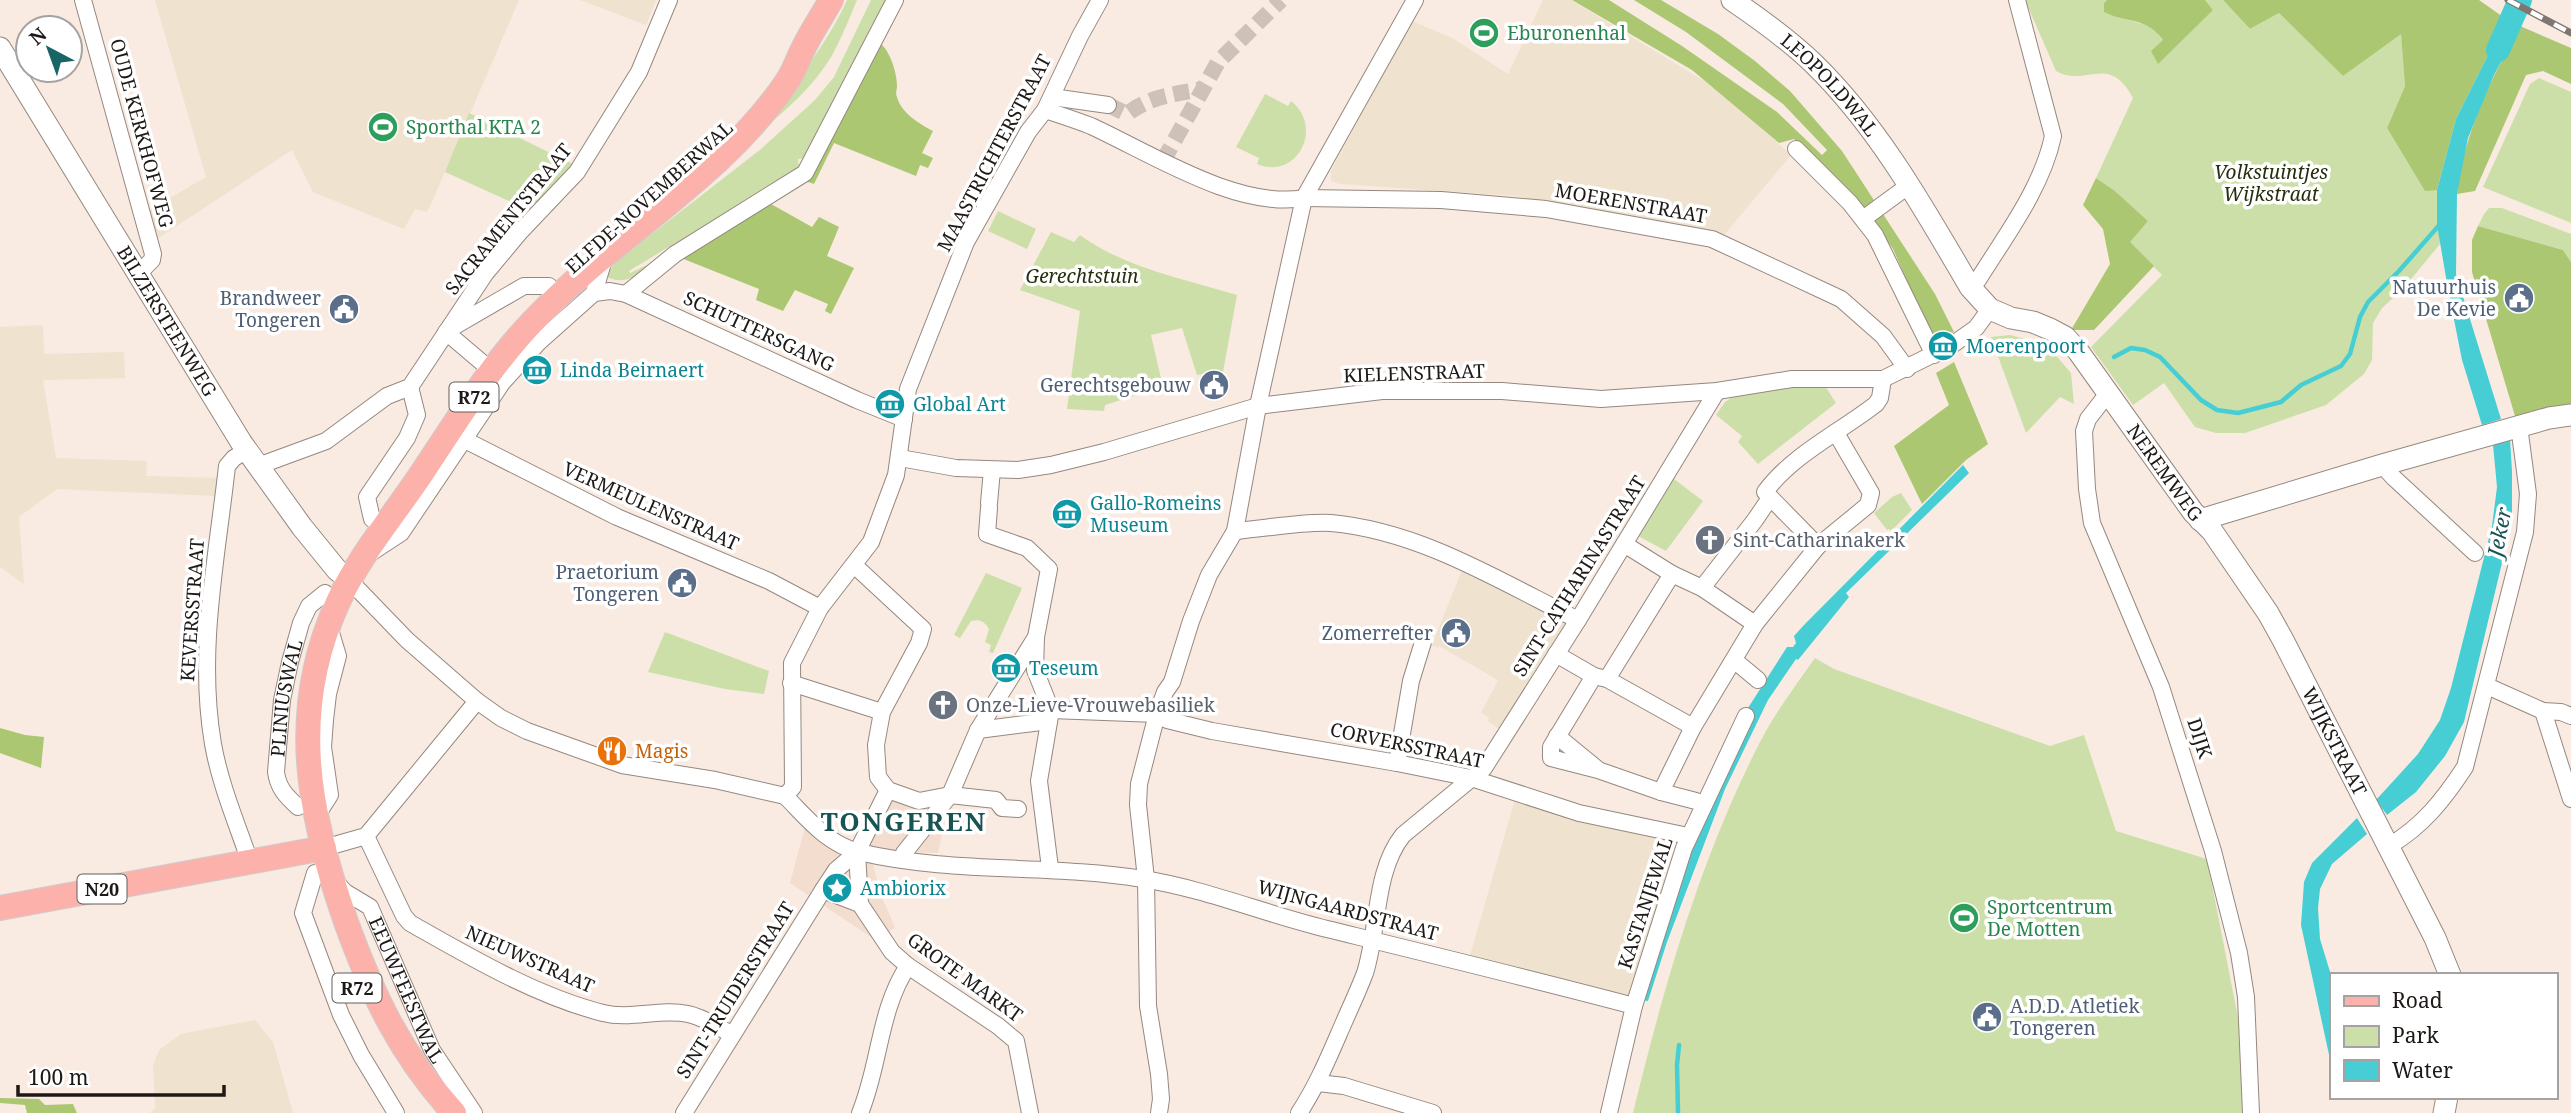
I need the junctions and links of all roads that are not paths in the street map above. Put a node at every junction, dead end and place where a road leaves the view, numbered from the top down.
1 (83, 0) edge
2 (669, 0) edge
3 (831, 0) edge
4 (895, 0) edge
5 (1100, 0) edge
6 (1415, 0) edge
7 (1732, 0) edge
8 (2017, 0) edge
9 (805, 45) junction
10 (0, 48) edge
11 (1048, 103) junction
12 (1088, 125) junction
13 (1796, 149) dead end
14 (1908, 186) junction
15 (1304, 198) junction
16 (1863, 219) junction
17 (606, 254) junction
18 (139, 273) junction
19 (549, 286) junction
20 (1970, 287) junction
21 (594, 293) junction
22 (626, 294) junction
23 (1990, 309) junction
24 (446, 331) junction
25 (1942, 350) junction
26 (487, 367) junction
27 (1907, 369) junction
28 (1883, 379) junction
29 (410, 387) junction
30 (1717, 391) junction
31 (2109, 392) junction
32 (1258, 406) junction
33 (2571, 415) edge
34 (904, 419) junction
35 (2514, 428) junction
36 (1836, 433) junction
37 (465, 440) junction
38 (900, 457) junction
39 (253, 458) junction
40 (2382, 465) junction
41 (992, 470) junction
42 (1770, 498) junction
43 (372, 519) junction
44 (2200, 520) junction
45 (1235, 531) junction
46 (1624, 544) junction
47 (1818, 546) junction
48 (2476, 553) dead end
49 (364, 558) junction
50 (854, 565) junction
51 (1672, 574) junction
52 (343, 576) junction
53 (1702, 588) junction
54 (820, 608) junction
55 (1578, 620) junction
56 (1755, 624) junction
57 (1036, 637) junction
58 (1423, 642) dead end
59 (1556, 654) junction
60 (1734, 660) junction
61 (1601, 678) junction
62 (1758, 680) dead end
63 (791, 683) junction
64 (2487, 686) junction
65 (477, 701) junction
66 (2543, 711) junction
67 (1157, 714) junction
68 (1050, 715) junction
69 (1746, 716) dead end
70 (2571, 716) edge
71 (881, 718) junction
72 (1693, 727) junction
73 (978, 730) junction
74 (1397, 762) junction
75 (2568, 776) edge
76 (1471, 778) junction
77 (888, 790) junction
78 (1661, 792) junction
79 (950, 795) junction
80 (785, 796) junction
81 (2571, 799) edge
82 (1696, 801) dead end
83 (1018, 808) dead end
84 (307, 812) junction
85 (366, 836) junction
86 (1688, 836) junction
87 (2384, 837) junction
88 (857, 852) junction
89 (902, 859) junction
90 (250, 862) junction
91 (319, 863) junction
92 (1050, 868) junction
93 (1146, 879) junction
94 (823, 890) junction
95 (860, 904) junction
96 (0, 908) edge
97 (1374, 939) junction
98 (908, 966) junction
99 (2449, 973) edge
100 (1634, 1006) junction
101 (731, 1034) junction
102 (1318, 1083) junction
103 (396, 1113) edge
104 (432, 1113) edge
105 (454, 1113) edge
106 (474, 1113) edge
107 (684, 1113) edge
108 (860, 1113) edge
109 (1030, 1113) edge
110 (1159, 1113) edge
111 (1299, 1113) edge
112 (1433, 1113) edge
113 (1609, 1113) edge
114 (2251, 1113) edge

1 - 18 street, OUDE KERKHOFWEG
2 - 24 street, SACRAMENTSTRAAT
3 - 9 main road, ELFDE-NOVEMBERWAL / R72
4 - 22 street
5 - 11 street, MAASTRICHTERSTRAAT
6 - 15 street
7 - 14 street, LEOPOLDWAL
8 - 20 street
9 - 17 main road, ELFDE-NOVEMBERWAL / R72
9 - 19 main road, ELFDE-NOVEMBERWAL / R72
10 - 18 street, BILZERSTEENWEG
11 - 12 street, MOERENSTRAAT
11 - 12 street
11 - 34 street, MAASTRICHTERSTRAAT
12 - 15 street, MOERENSTRAAT
13 - 16 street
14 - 16 street
14 - 20 street, LEOPOLDWAL
15 - 27 street, MOERENSTRAAT
15 - 32 street
16 - 25 street
17 - 21 street
17 - 26 main road, R72
18 - 39 street, BILZERSTEENWEG
19 - 24 street
19 - 26 main road, R72
20 - 23 street, LEOPOLDWAL
21 - 22 street, SCHUTTERSGANG
21 - 37 street
22 - 34 street, SCHUTTERSGANG
23 - 25 street
23 - 31 street, NEREMWEG
24 - 26 street
24 - 29 street, SACRAMENTSTRAAT
25 - 27 street, KIELENSTRAAT
26 - 43 main road, R72
26 - 49 main road, R72
27 - 28 street, KIELENSTRAAT
28 - 30 street, KIELENSTRAAT
28 - 36 street
29 - 39 street
29 - 43 street
30 - 32 street, KIELENSTRAAT
30 - 46 street, SINT-CATHARINASTRAAT
31 - 44 street, NEREMWEG
31 - 114 street, DIJK
32 - 41 street, KIELENSTRAAT
32 - 45 street
33 - 35 street, NEREMWEG
34 - 38 street, MAASTRICHTERSTRAAT
35 - 40 street, NEREMWEG
35 - 64 street
36 - 42 street
36 - 47 street
37 - 49 street
37 - 54 street, VERMEULENSTRAAT
38 - 41 street, KIELENSTRAAT
38 - 50 street, MAASTRICHTERSTRAAT
39 - 52 street, BILZERSTEENWEG
39 - 90 street, KEVERSSTRAAT
40 - 44 street, NEREMWEG
40 - 48 street
41 - 57 street
42 - 47 street
42 - 53 street
43 - 52 main road, R72
44 - 87 street, WIJKSTRAAT
45 - 55 street
45 - 67 street
46 - 51 street
46 - 55 street, SINT-CATHARINASTRAAT
47 - 56 street
49 - 52 main road, R72
50 - 54 street, MAASTRICHTERSTRAAT
50 - 71 street
51 - 53 street
51 - 61 street
52 - 65 street
52 - 84 main road, PLINIUSWAL / R72
52 - 84 main road, PLINIUSWAL / R72
53 - 56 street
54 - 63 street, MAASTRICHTERSTRAAT
55 - 59 street, SINT-CATHARINASTRAAT
56 - 60 street
57 - 68 street
57 - 73 street
58 - 74 street
59 - 61 street
59 - 76 street, SINT-CATHARINASTRAAT
60 - 62 street
60 - 72 street
61 - 72 street
61 - 78 street
63 - 71 street
63 - 80 street, MAASTRICHTERSTRAAT
64 - 66 street
64 - 87 street
65 - 80 street
65 - 85 street
66 - 70 street
66 - 75 street
67 - 68 street, CORVERSSTRAAT
67 - 74 street, CORVERSSTRAAT
67 - 93 street
68 - 73 street, CORVERSSTRAAT
68 - 92 street
69 - 86 street, KASTANJEWAL
71 - 77 street
72 - 78 street
73 - 79 street
74 - 76 street, CORVERSSTRAAT
75 - 81 street
76 - 86 street, CORVERSSTRAAT
76 - 97 street, SINT-CATHARINASTRAAT
77 - 79 street
77 - 88 street
78 - 82 street
79 - 83 street
79 - 89 street
80 - 88 street
84 - 91 main road, PLINIUSWAL / R72
85 - 91 street
85 - 101 street, NIEUWSTRAAT
86 - 100 street, KASTANJEWAL
87 - 99 street, WIJKSTRAAT
88 - 89 street, WIJNGAARDSTRAAT
88 - 94 street
88 - 95 street
89 - 92 street, WIJNGAARDSTRAAT
90 - 91 main road, N20
90 - 96 main road, N20
91 - 103 street
91 - 104 main road, R72
91 - 105 main road, EEUWFEESTWAL / R72
91 - 106 street, EEUWFEESTWAL
92 - 93 street, WIJNGAARDSTRAAT
93 - 97 street, WIJNGAARDSTRAAT
93 - 110 street
94 - 95 street
94 - 101 street, SINT-TRUIDERSTRAAT
95 - 98 street, GROTE MARKT
97 - 100 street, WIJNGAARDSTRAAT
97 - 102 street, SINT-CATHARINASTRAAT
98 - 108 street
98 - 109 street, GROTE MARKT
100 - 113 street, KASTANJEWAL
101 - 107 street, SINT-TRUIDERSTRAAT
102 - 111 street, SINT-CATHARINASTRAAT
102 - 112 street

